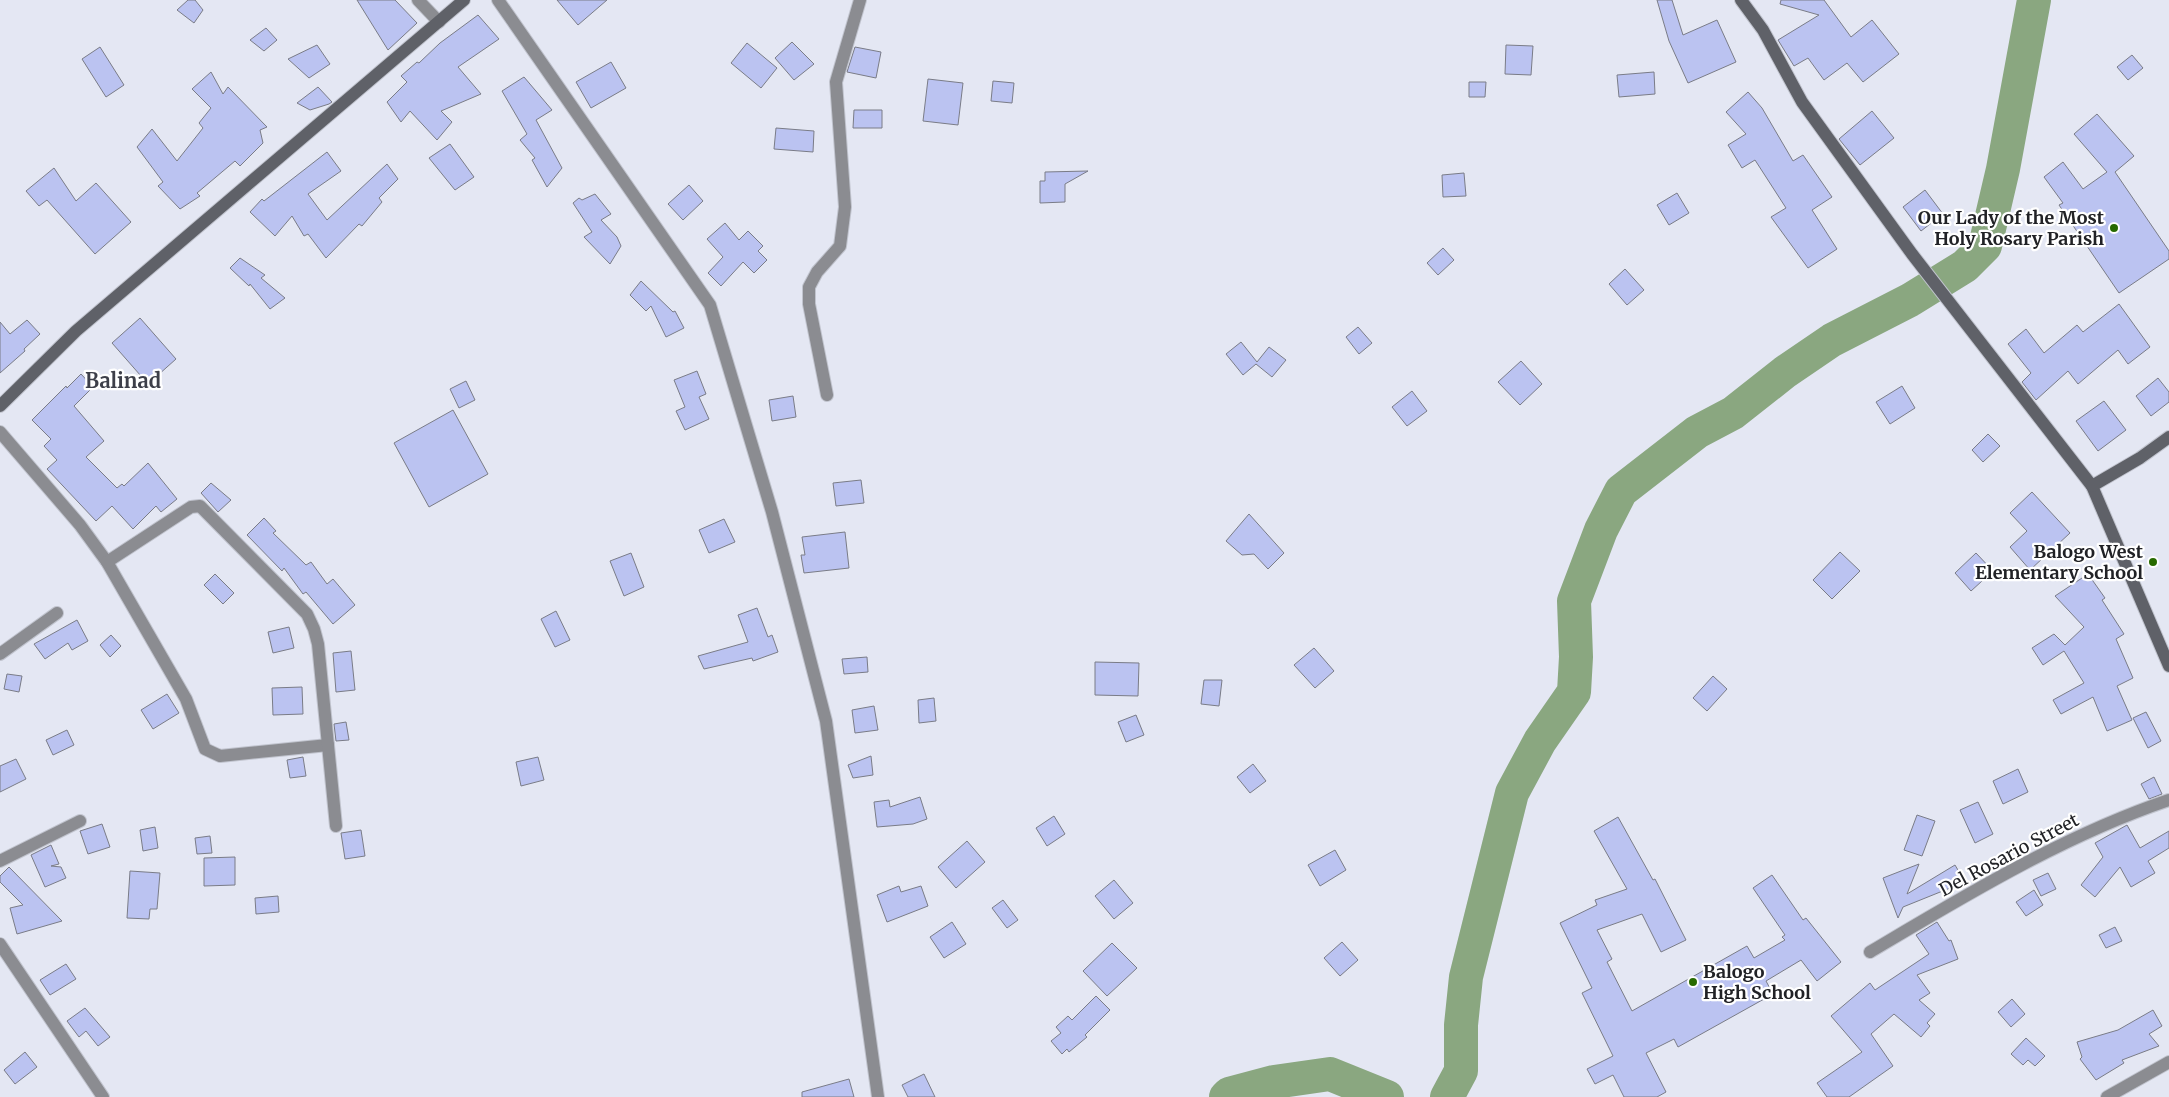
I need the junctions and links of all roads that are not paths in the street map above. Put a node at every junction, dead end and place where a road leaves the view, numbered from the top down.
1 (418, 0) edge
2 (464, 0) edge
3 (498, 0) edge
4 (860, 0) edge
5 (1741, 0) edge
6 (438, 22) junction
7 (827, 395) dead end
8 (0, 406) edge
9 (0, 432) edge
10 (2169, 437) edge
11 (2092, 486) junction
12 (107, 562) junction
13 (57, 613) dead end
14 (0, 654) edge
15 (2169, 666) edge
16 (328, 745) junction
17 (2169, 800) edge
18 (80, 821) dead end
19 (336, 826) dead end
20 (0, 861) edge
21 (0, 944) edge
22 (1870, 952) dead end
23 (2169, 1062) edge
24 (103, 1097) edge
25 (878, 1097) edge
26 (2107, 1097) edge

1 - 6 street
2 - 6 main road
3 - 25 street
4 - 7 street
5 - 11 main road
6 - 8 main road
9 - 12 street
10 - 11 main road
11 - 15 main road
12 - 16 street
12 - 16 street
13 - 14 street
16 - 19 street
17 - 22 street, Del Rosario Street
18 - 20 street
21 - 24 street
23 - 26 street

